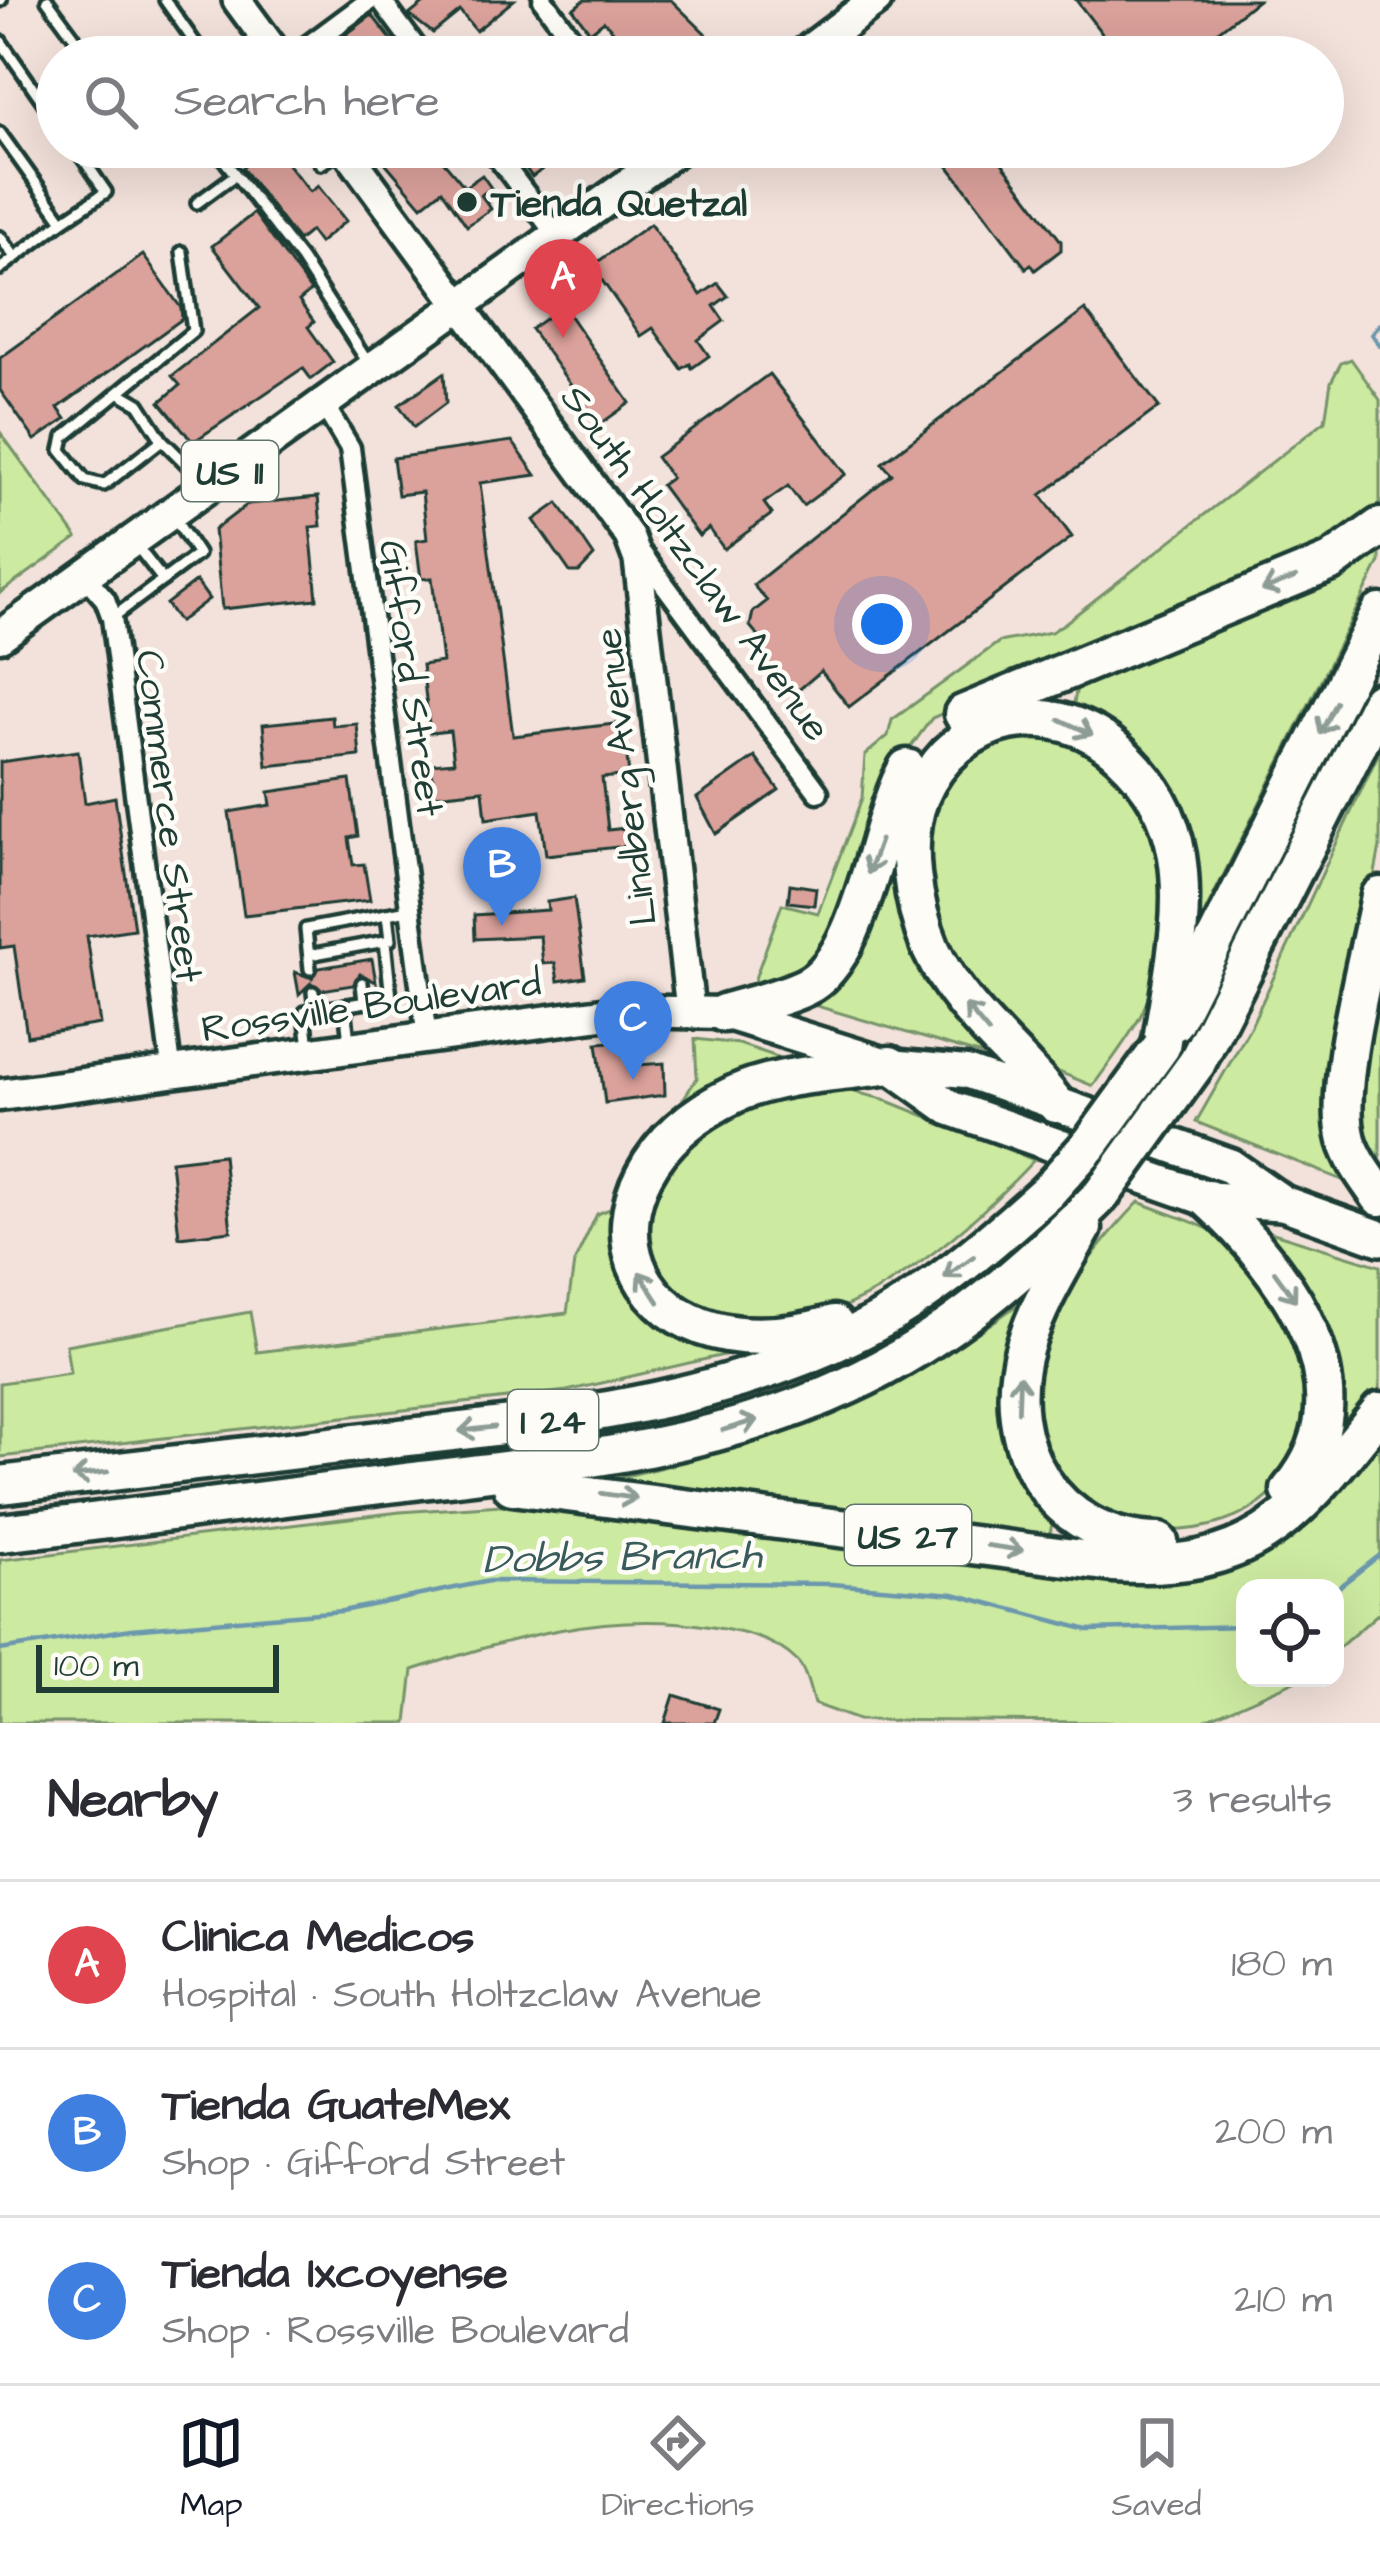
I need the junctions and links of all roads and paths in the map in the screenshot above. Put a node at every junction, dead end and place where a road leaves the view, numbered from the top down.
1 (46, 0) edge
2 (165, 0) edge
3 (237, 0) edge
4 (370, 0) edge
5 (380, 0) edge
6 (543, 0) edge
7 (859, 5) edge
8 (73, 36) edge
9 (190, 36) edge
10 (264, 36) edge
11 (321, 36) edge
12 (407, 36) edge
13 (569, 36) edge
14 (824, 36) edge
15 (0, 40) edge
16 (36, 92) edge
17 (0, 133) edge
18 (89, 168) edge
19 (230, 168) edge
20 (359, 168) edge
21 (506, 168) edge
22 (644, 168) edge
23 (235, 175) junction
24 (197, 203) dead end
25 (63, 221) junction
26 (0, 237) edge
27 (558, 237) junction
28 (182, 252) dead end
29 (15, 257) junction
30 (0, 268) edge
31 (461, 308) junction
32 (373, 371) junction
33 (120, 393) junction
34 (324, 405) junction
35 (163, 440) junction
36 (208, 487) junction
37 (171, 513) junction
38 (1380, 527) edge
39 (629, 536) junction
40 (133, 541) junction
41 (84, 574) junction
42 (163, 580) junction
43 (1380, 613) edge
44 (112, 618) junction
45 (0, 636) edge
46 (1380, 701) edge
47 (818, 791) dead end
48 (1380, 896) edge
49 (411, 910) junction
50 (387, 914) junction
51 (359, 919) junction
52 (332, 924) junction
53 (414, 936) junction
54 (387, 941) junction
55 (360, 945) junction
56 (336, 950) junction
57 (309, 955) junction
58 (360, 961) dead end
59 (310, 969) dead end
60 (420, 982) junction
61 (362, 983) dead end
62 (390, 986) junction
63 (313, 992) dead end
64 (364, 1002) junction
65 (345, 1005) junction
66 (315, 1010) junction
67 (707, 1011) junction
68 (428, 1038) junction
69 (1161, 1047) junction
70 (350, 1049) junction
71 (309, 1055) junction
72 (890, 1065) junction
73 (172, 1074) junction
74 (0, 1094) edge
75 (1056, 1104) junction
76 (1102, 1194) junction
77 (1380, 1197) edge
78 (1208, 1199) junction
79 (1283, 1203) junction
80 (1380, 1238) edge
81 (912, 1300) junction
82 (1380, 1411) edge
83 (0, 1485) edge
84 (376, 1485) junction
85 (0, 1533) edge

1 - 8 lane
2 - 9 lane
3 - 10 main road
4 - 11 street
5 - 12 street
6 - 13 street
7 - 14 main road
15 - 16 lane
17 - 25 lane
18 - 25 lane
19 - 23 lane
20 - 31 main road, South Holtzclaw Avenue
21 - 27 street
22 - 27 main road, US 11
23 - 24 lane
23 - 32 lane
25 - 29 lane
26 - 29 lane
27 - 31 main road, US 11
28 - 33 lane
29 - 30 lane
31 - 32 main road, US 11
31 - 39 main road, South Holtzclaw Avenue
32 - 34 main road, US 11
33 - 35 lane
33 - 35 lane
34 - 36 main road, US 11
34 - 49 street, Gifford Street
35 - 36 lane
36 - 37 main road, US 11
37 - 40 main road, US 11
37 - 42 lane
38 -> 67 highway
39 - 47 street, South Holtzclaw Avenue
39 - 67 main road, Lindberg Avenue
40 - 41 main road, US 11
40 - 42 lane
41 - 44 street, Commerce Street
41 - 45 main road, US 11
42 - 44 lane
43 -> 69 highway, I 24
44 - 73 street, Commerce Street
46 - 76 highway, I 24, bridge
48 - 77 highway
49 - 50 lane
49 - 53 street, Gifford Street
50 - 51 lane
50 - 54 lane
51 - 52 lane
51 - 55 lane
52 - 56 lane
52 - 57 lane
53 - 54 lane
53 - 60 street, Gifford Street
54 - 55 lane
54 - 62 lane
55 - 56 lane
55 - 58 lane
56 - 57 lane
57 - 59 lane
60 - 62 lane
60 - 68 street, Gifford Street
61 - 64 lane
62 - 64 lane
63 - 66 lane
64 - 65 lane
65 - 66 lane
65 - 70 lane
66 - 71 lane
67 - 68 main road, Rossville Boulevard
67 - 72 main road, Rossville Boulevard
68 - 70 main road, Rossville Boulevard
75 -> 69 highway
69 -> 81 highway, I 24, bridge
70 - 71 main road, Rossville Boulevard
71 - 73 main road, Rossville Boulevard
72 - 75 main road, Rossville Boulevard
72 - 78 highway, Rossville Boulevard
81 -> 72 highway
73 - 74 main road, Rossville Boulevard
75 - 79 highway, Rossville Boulevard
78 -> 76 highway
84 -> 76 highway, I 24
78 - 79 highway, Rossville Boulevard
79 - 80 highway, Rossville Boulevard
81 -> 83 highway, I 24
84 -> 82 highway, US 27
84 - 85 highway, I 24

